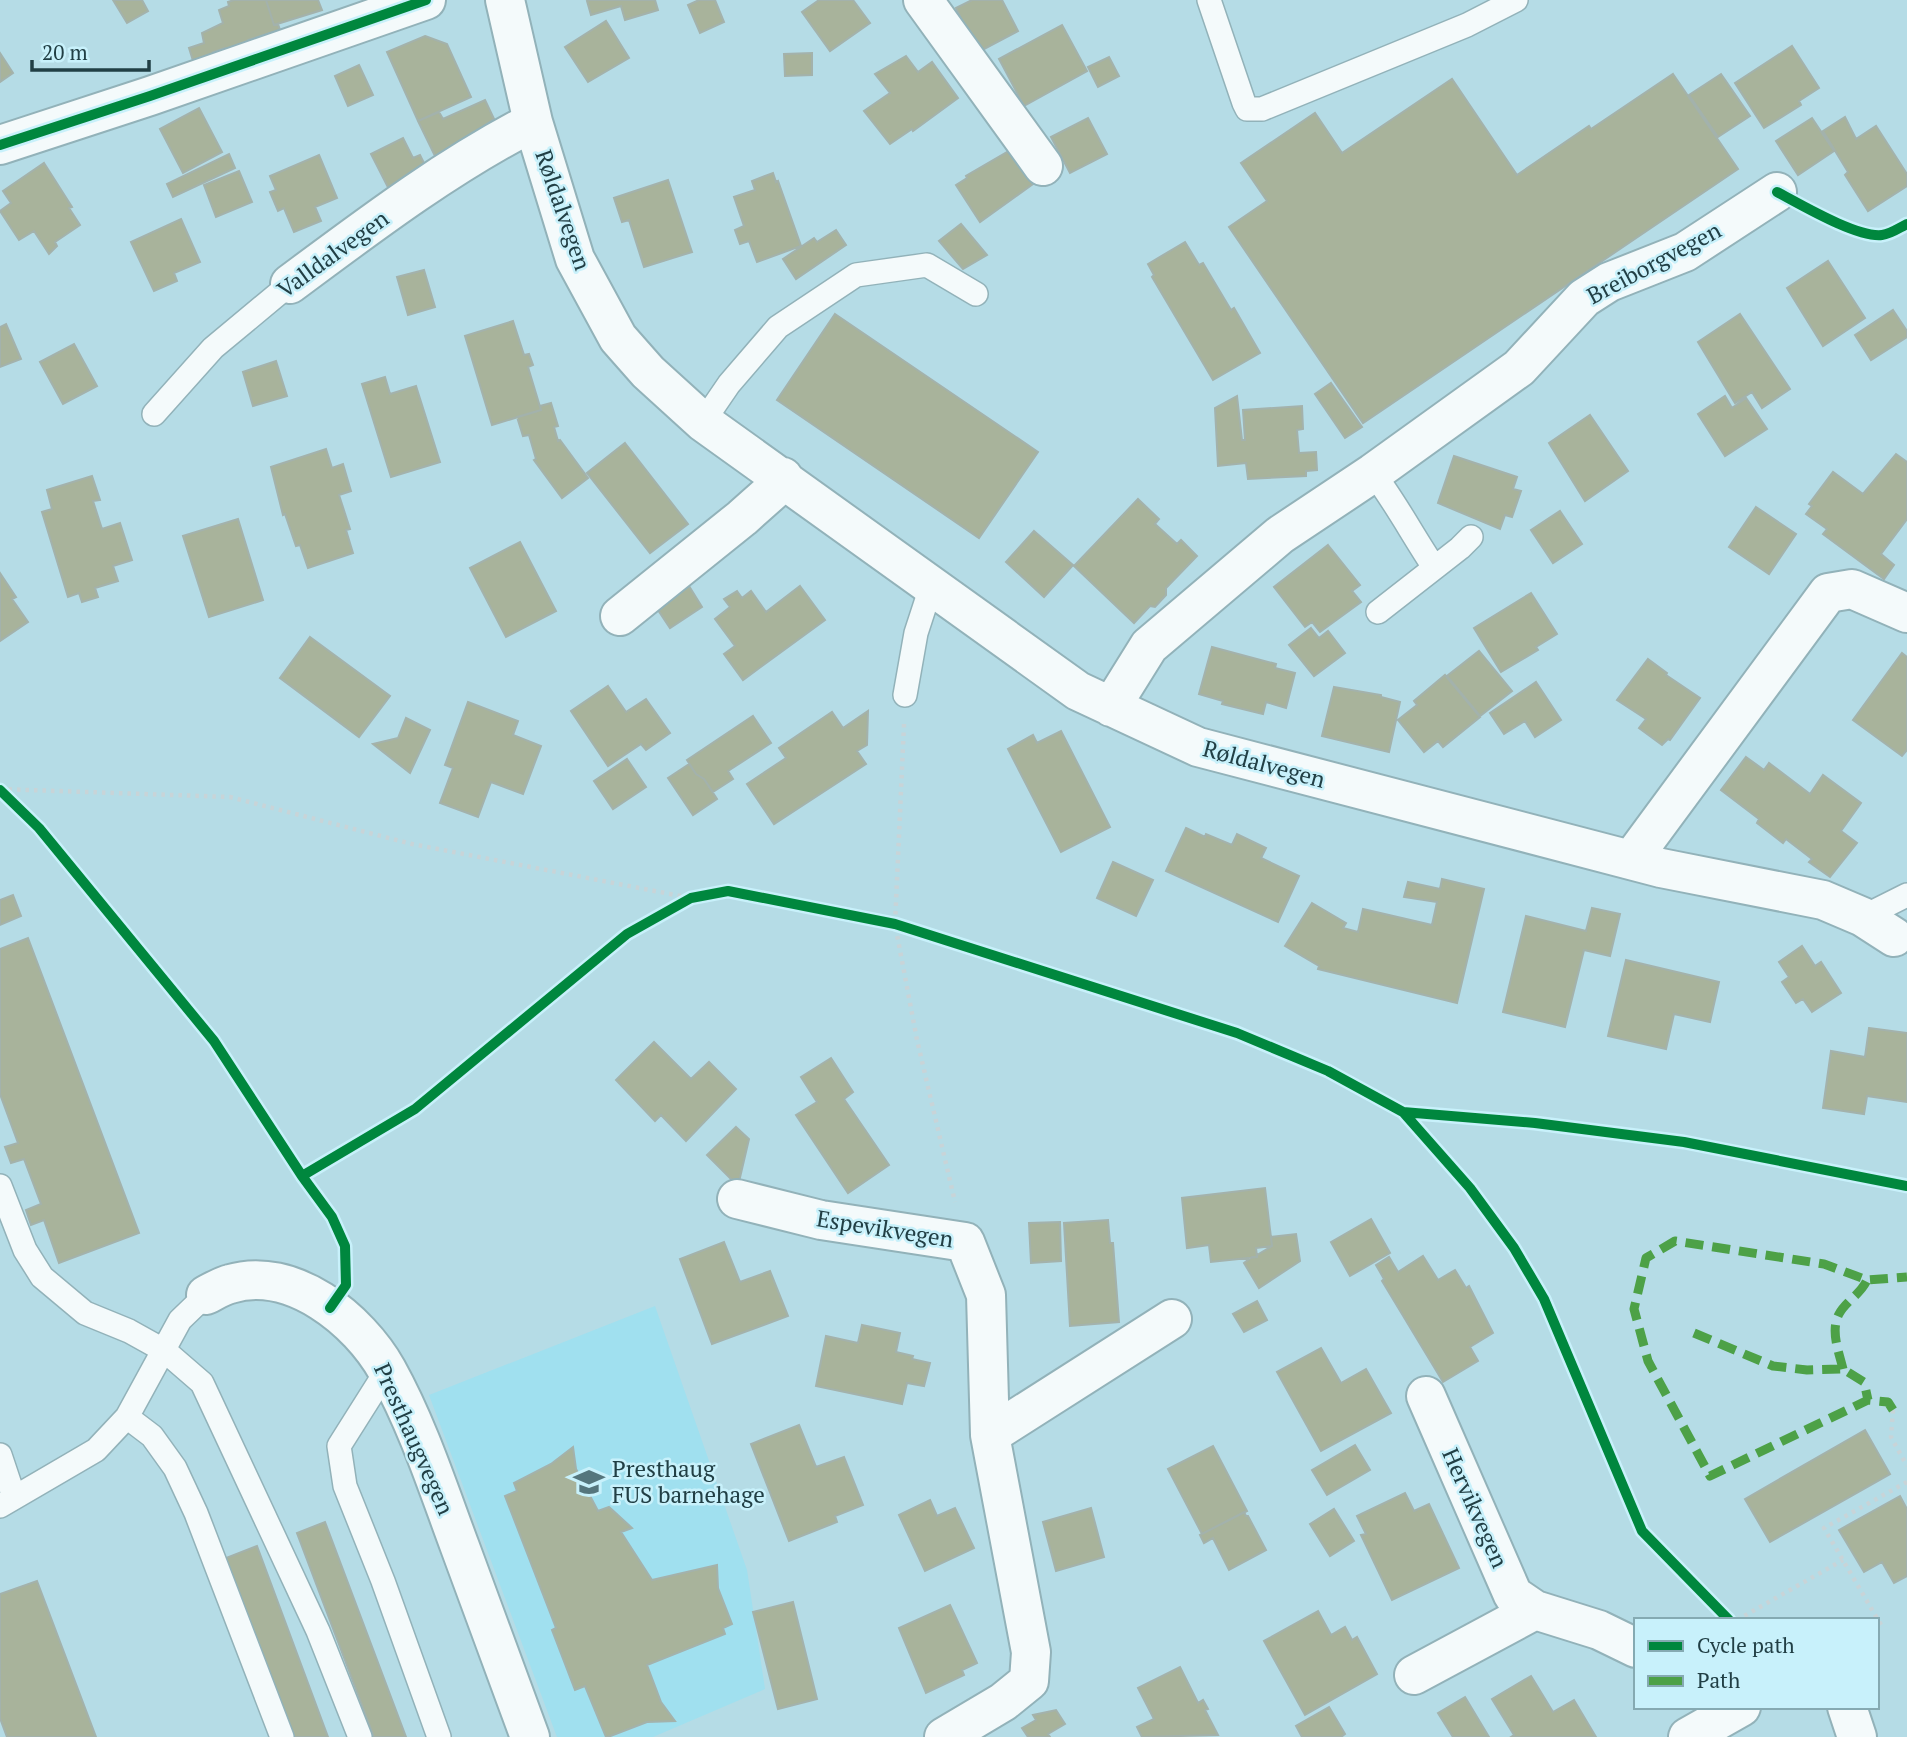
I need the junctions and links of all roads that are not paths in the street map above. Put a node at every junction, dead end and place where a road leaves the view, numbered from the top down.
1 (426, 0) edge
2 (505, 0) edge
3 (923, 0) edge
4 (1209, 0) edge
5 (1516, 0) edge
6 (533, 122) junction
7 (0, 145) edge
8 (1043, 166) dead end
9 (1777, 191) dead end
10 (290, 284) joint
11 (976, 294) dead end
12 (154, 414) dead end
13 (704, 422) junction
14 (1373, 473) junction
15 (783, 477) junction
16 (1471, 537) dead end
17 (1434, 567) junction
18 (931, 587) junction
19 (1378, 612) dead end
20 (1907, 613) edge
21 (620, 616) dead end
22 (905, 695) road end
23 (1111, 706) junction
24 (1631, 860) junction
25 (1907, 895) edge
26 (1879, 927) joint
27 (0, 1186) edge
28 (737, 1199) dead end
29 (206, 1295) joint
30 (1172, 1319) dead end
31 (165, 1350) junction
32 (387, 1370) junction
33 (1426, 1396) dead end
34 (127, 1417) junction
35 (990, 1435) junction
36 (0, 1455) edge
37 (7, 1501) edge
38 (1535, 1611) junction
39 (1634, 1647) edge
40 (1414, 1675) dead end
41 (1848, 1709) edge
42 (282, 1737) edge
43 (360, 1737) edge
44 (439, 1737) edge
45 (530, 1737) edge
46 (944, 1737) edge
47 (1857, 1737) edge

1 - 7 street
2 - 6 street, Røldalvegen
3 - 8 street
4 - 5 lane
6 - 10 street, Valldalvegen
6 - 13 street, Røldalvegen
9 - 14 street, Breiborgvegen
10 - 12 lane, Valldalvegen
11 - 13 lane
13 - 15 street, Røldalvegen
14 - 17 lane
14 - 23 street, Breiborgvegen
15 - 18 street, Røldalvegen
15 - 21 street
16 - 17 lane
17 - 19 lane
18 - 22 lane
18 - 23 street, Røldalvegen
20 - 24 street
23 - 24 street, Røldalvegen
24 - 26 street, Røldalvegen
25 - 26 lane
27 - 31 lane
28 - 35 street, Espevikvegen
29 - 31 lane, Presthaugvegen
29 - 32 street, Presthaugvegen
30 - 35 street
31 - 34 lane, Presthaugvegen
31 - 43 lane
32 - 44 lane
32 - 45 street, Presthaugvegen
33 - 38 street, Hervikvegen
34 - 37 lane, Presthaugvegen
34 - 42 lane
35 - 46 street, Espevikvegen
36 - 37 lane, Presthaugvegen
38 - 39 street, Hervikvegen
38 - 40 street
41 - 47 street

